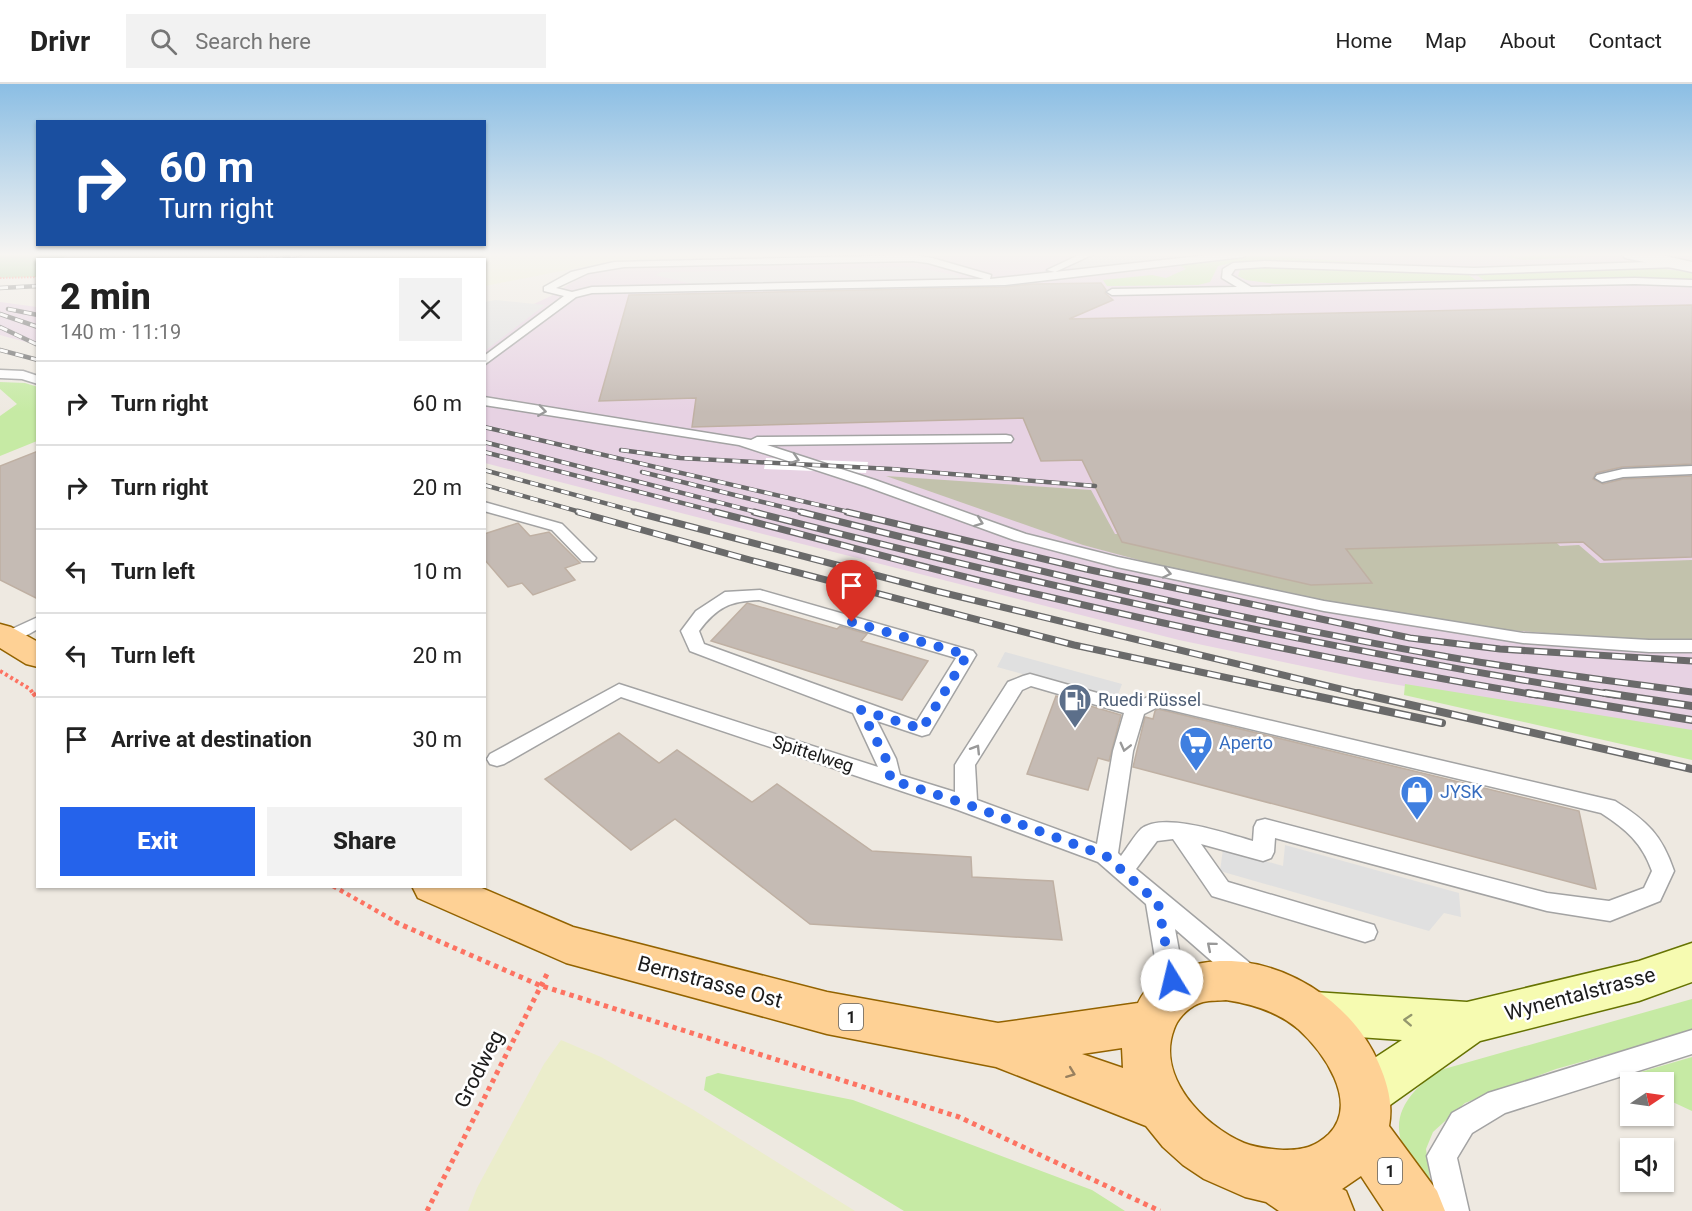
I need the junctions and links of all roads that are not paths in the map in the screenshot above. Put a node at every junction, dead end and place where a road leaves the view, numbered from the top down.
1 (558, 307) edge
2 (489, 358) edge
3 (0, 374) edge
4 (36, 379) edge
5 (486, 401) edge
6 (1006, 440) dead end
7 (741, 441) junction
8 (1692, 470) edge
9 (1602, 478) dead end
10 (486, 507) edge
11 (588, 558) dead end
12 (36, 623) edge
13 (3, 636) edge
14 (1692, 646) edge
15 (36, 656) edge
16 (861, 710) junction
17 (1135, 710) junction
18 (497, 759) dead end
19 (891, 780) junction
20 (966, 804) junction
21 (1179, 830) junction
22 (1114, 863) junction
23 (438, 888) edge
24 (1158, 903) junction
25 (1365, 932) dead end
26 (1692, 962) edge
27 (1256, 984) junction
28 (1162, 1008) junction
29 (1314, 1013) junction
30 (1467, 1023) junction
31 (1692, 1042) edge
32 (997, 1045) junction
33 (1164, 1108) junction
34 (1363, 1112) junction
35 (1277, 1177) junction
36 (1326, 1211) edge
37 (1417, 1211) edge
38 (1454, 1211) edge

1 - 2 lane
3 - 4 lane
5 -> 7 lane
6 - 7 lane
7 -> 14 lane
8 - 9 lane
10 - 11 lane
12 - 13 lane
13 - 15 main road
16 - 16 lane
16 - 19 lane
20 -> 17 lane
17 - 21 lane
17 -> 22 lane
18 - 19 lane, Spittelweg
19 - 20 lane, Spittelweg
20 - 22 lane, Spittelweg
21 - 22 lane
21 - 25 lane
22 - 24 lane, Spittelweg
23 - 32 main road, Bernstrasse Ost / 1
27 -> 24 lane, Spittelweg
24 - 28 lane
26 - 30 main road, Wynentalstrasse
27 - 28 main road
27 - 29 main road
28 - 32 main road, Bernstrasse Ost / 1
28 - 33 main road
30 -> 29 main road, Wynentalstrasse
29 - 34 main road
30 - 34 main road, Wynentalstrasse
31 - 38 lane
32 -> 33 main road, Bernstrasse Ost / 1
33 - 35 main road
34 - 35 main road
34 - 37 main road, 1
35 - 36 main road

